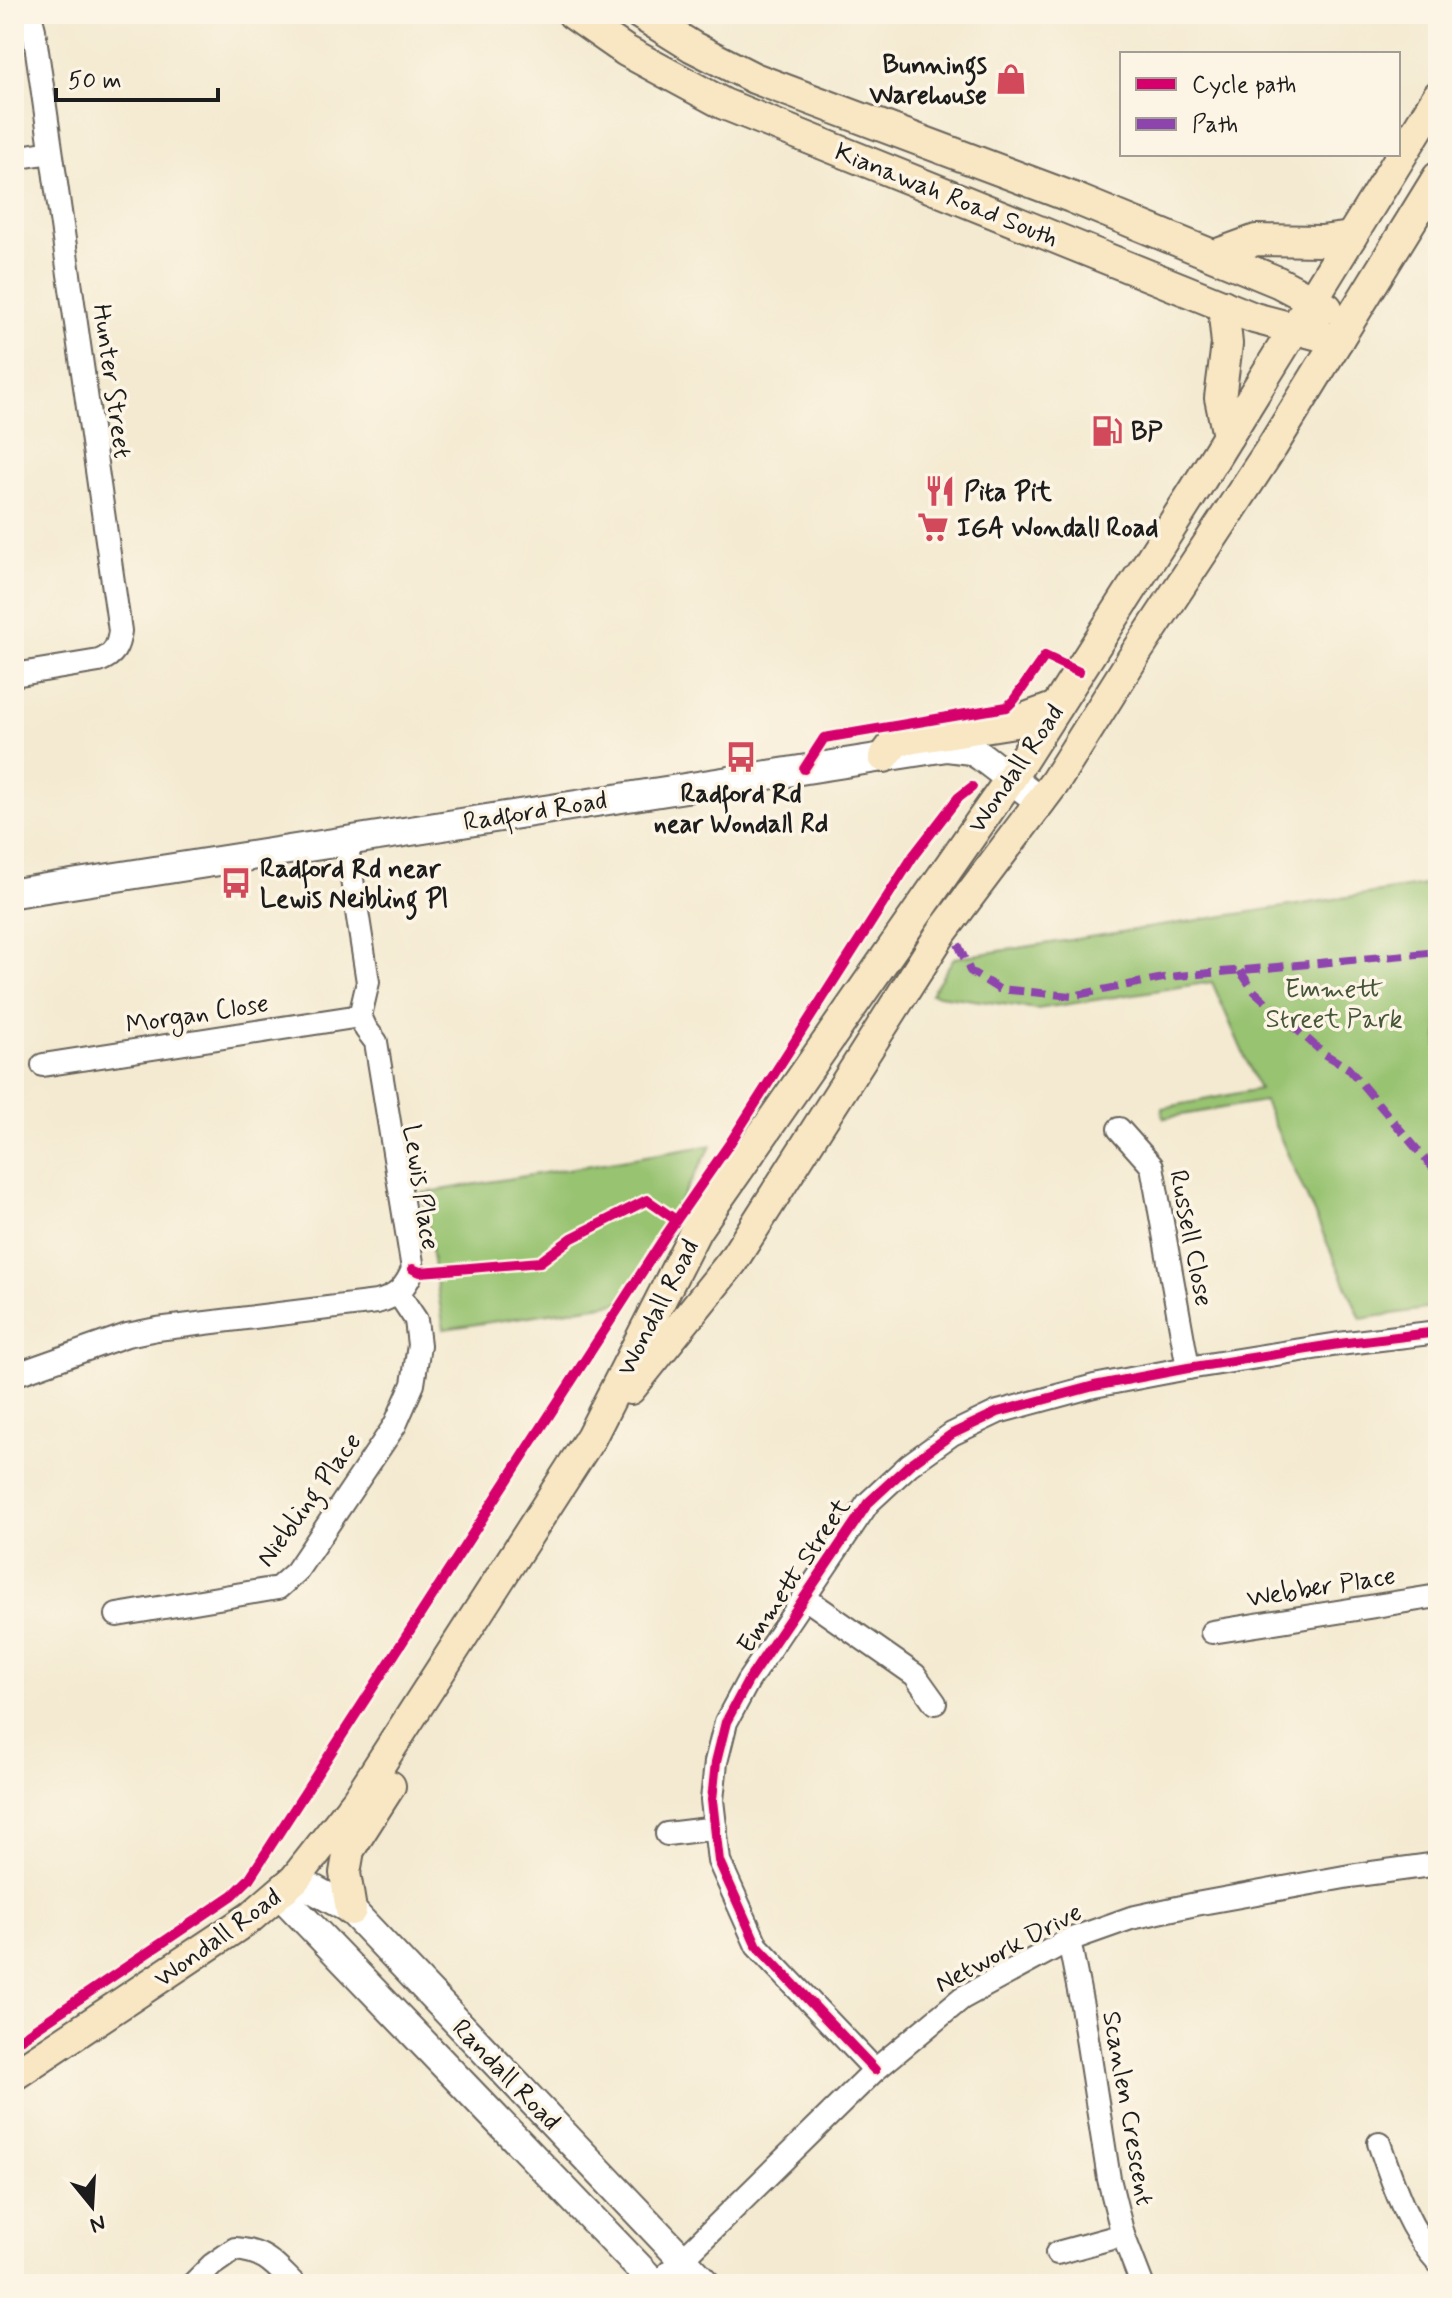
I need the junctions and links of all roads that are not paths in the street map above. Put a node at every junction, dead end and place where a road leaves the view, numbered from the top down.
1 (30, 14) edge
2 (573, 14) edge
3 (640, 14) edge
4 (1438, 96) edge
5 (51, 152) junction
6 (14, 158) edge
7 (1438, 177) edge
8 (1351, 237) junction
9 (1215, 255) junction
10 (1311, 300) junction
11 (1223, 305) junction
12 (1294, 330) junction
13 (1344, 330) junction
14 (1228, 436) junction
15 (14, 675) edge
16 (1056, 707) junction
17 (884, 757) junction
18 (1011, 778) junction
19 (1041, 802) junction
20 (346, 841) junction
21 (14, 893) edge
22 (360, 1016) junction
23 (43, 1065) dead end
24 (1119, 1129) dead end
25 (691, 1239) junction
26 (732, 1262) junction
27 (398, 1293) junction
28 (1437, 1335) edge
29 (1188, 1368) junction
30 (14, 1375) edge
31 (591, 1437) junction
32 (1438, 1596) edge
33 (805, 1598) junction
34 (117, 1615) dead end
35 (1212, 1632) dead end
36 (935, 1703) dead end
37 (414, 1711) junction
38 (716, 1828) junction
39 (667, 1834) dead end
40 (1438, 1864) edge
41 (287, 1886) junction
42 (351, 1910) junction
43 (1069, 1940) junction
44 (875, 2070) junction
45 (14, 2075) edge
46 (1379, 2143) dead end
47 (1123, 2235) junction
48 (1057, 2253) dead end
49 (683, 2259) junction
50 (1438, 2262) edge
51 (193, 2284) edge
52 (294, 2284) edge
53 (656, 2284) edge
54 (706, 2284) edge
55 (1142, 2284) edge

1 - 5 street, Hunter Street
2 - 11 main road, Kianawah Road South
3 - 9 main road, Kianawah Road South
4 - 8 main road, Wondall Road
5 - 6 street
5 - 15 street, Hunter Street
7 - 13 main road, Wondall Road
8 - 9 main road
8 - 10 main road, Wondall Road
9 - 10 main road, Kianawah Road South
10 - 12 main road, Wondall Road
10 - 13 main road, Kianawah Road South
11 - 12 main road, Kianawah Road South
11 - 14 main road
12 - 13 main road, Kianawah Road South
12 - 14 main road, Wondall Road
13 - 19 main road, Wondall Road
14 - 16 main road, Wondall Road
16 - 17 main road
16 - 18 main road, Wondall Road
17 - 18 street, Radford Road
17 - 20 street, Radford Road
18 - 19 street, Radford Road
18 - 25 main road, Wondall Road
19 - 26 main road, Wondall Road
20 - 21 street, Radford Road
20 - 22 street
22 - 23 street, Morgan Close
22 - 27 street, Lewis Place
24 - 29 street, Russell Close
25 - 26 main road
25 - 31 main road, Wondall Road
26 - 31 main road, Wondall Road
27 - 30 street
27 - 34 street, Niebling Place
28 - 29 street, Emmett Street
29 - 33 street, Emmett Street
31 - 37 main road, Wondall Road
32 - 35 street, Webber Place
33 - 36 street
33 - 38 street, Emmett Street
37 - 41 main road, Wondall Road
37 - 42 main road
38 - 39 street
38 - 44 street, Emmett Street
40 - 43 street, Network Drive
41 - 42 street, Randall Road
41 - 45 main road, Wondall Road
41 - 53 street, Randall Road
42 - 49 street, Randall Road
43 - 44 street, Network Drive
43 - 47 street, Scanlen Crescent
44 - 49 street, Network Drive
46 - 50 street
47 - 48 street
47 - 55 street, Scanlen Crescent
49 - 53 street, Network Drive
49 - 54 street, Randall Road
51 - 52 street

